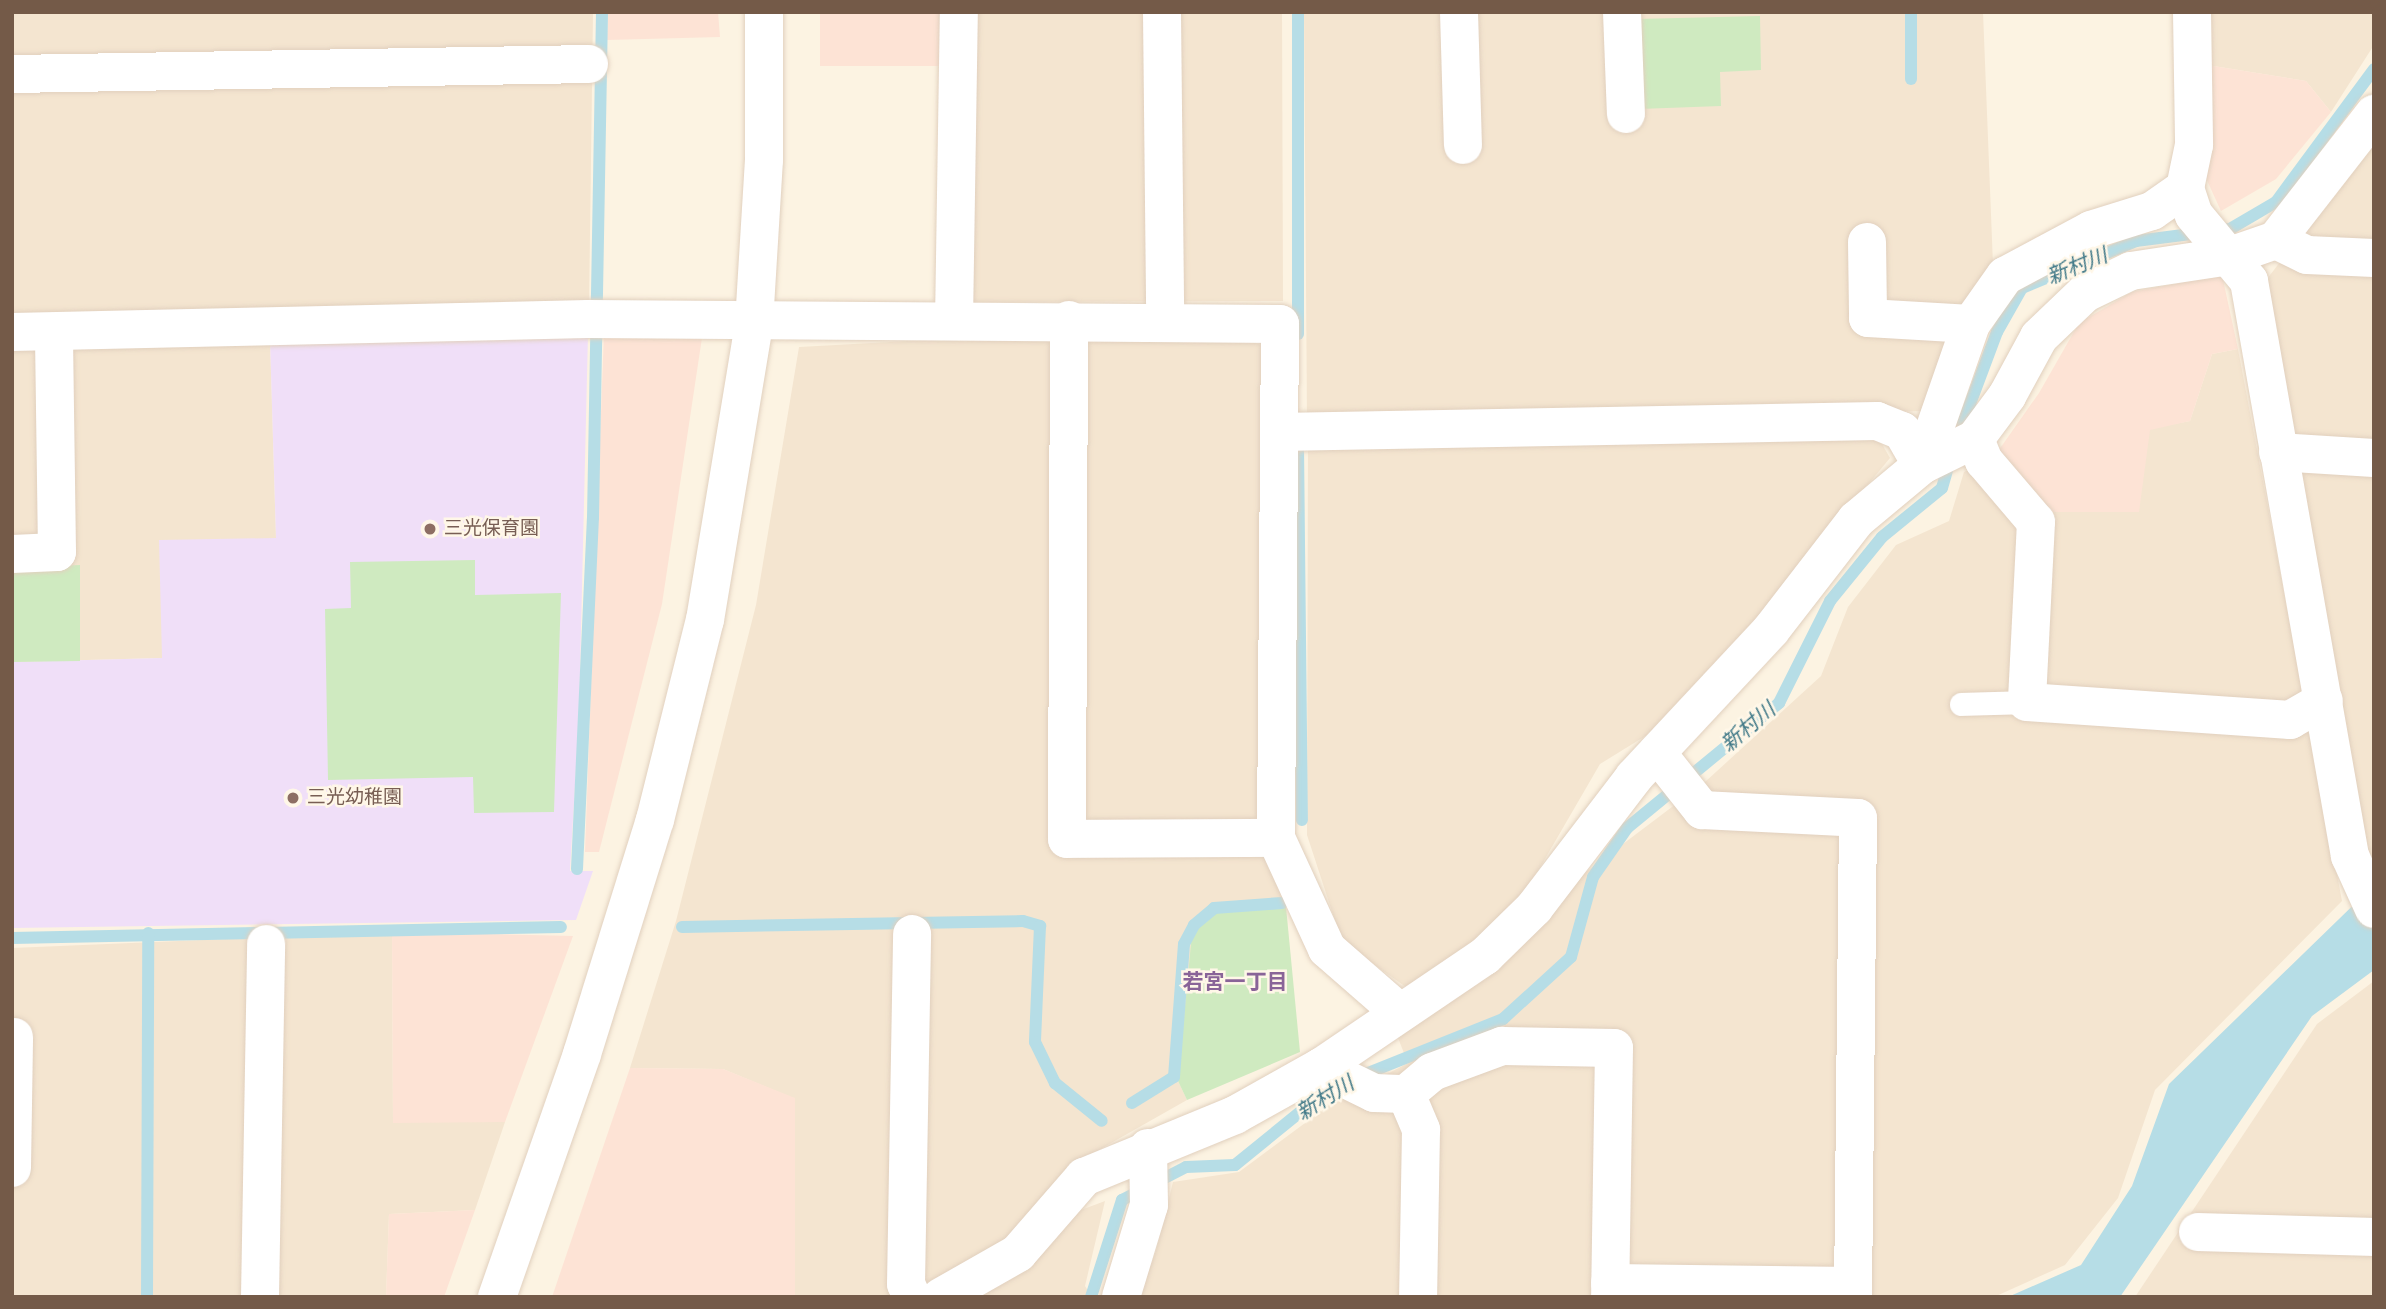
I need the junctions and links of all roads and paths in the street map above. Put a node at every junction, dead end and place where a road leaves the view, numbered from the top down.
1 (764, 12) edge
2 (958, 12) edge
3 (1162, 12) edge
4 (1459, 12) edge
5 (1622, 12) edge
6 (2192, 12) edge
7 (589, 65) dead end
8 (12, 74) edge
9 (1626, 114) dead end
10 (2374, 114) edge
11 (1462, 145) dead end
12 (2190, 202) junction
13 (2276, 240) junction
14 (1867, 242) dead end
15 (2225, 251) junction
16 (2374, 258) edge
17 (1069, 320) junction
18 (954, 321) junction
19 (1164, 321) junction
20 (754, 323) junction
21 (1971, 324) junction
22 (12, 332) edge
23 (54, 332) junction
24 (1294, 432) junction
25 (1946, 452) junction
26 (2278, 452) junction
27 (2374, 458) edge
28 (12, 554) edge
29 (2324, 700) junction
30 (2027, 702) junction
31 (1961, 704) dead end
32 (1657, 753) junction
33 (1276, 838) junction
34 (2368, 897) edge
35 (912, 934) dead end
36 (266, 944) dead end
37 (1398, 1011) junction
38 (14, 1037) edge
39 (1321, 1067) junction
40 (1390, 1094) junction
41 (1148, 1148) junction
42 (12, 1168) edge
43 (2198, 1232) dead end
44 (2374, 1237) edge
45 (1610, 1290) edge
46 (1853, 1292) edge
47 (260, 1297) edge
48 (497, 1297) edge
49 (912, 1297) edge
50 (941, 1297) edge
51 (1121, 1297) edge
52 (1418, 1297) edge

1 - 20 street
2 - 18 street
3 - 19 street
4 - 11 street
5 - 9 street
6 - 12 street
7 - 8 street
10 - 13 street
12 - 15 street
12 - 21 street
13 - 15 street
13 - 16 street
14 - 21 street
15 - 25 street
15 - 26 street
17 - 18 street
17 - 19 street
17 - 33 street
18 - 20 street
19 - 24 street
20 - 23 street
20 - 48 street
21 - 25 street
22 - 23 street
23 - 28 street
24 - 25 street
24 - 33 street
25 - 30 street
25 - 32 street
26 - 27 street
26 - 29 street
29 - 30 street
29 - 34 street
30 - 31 lane
32 - 37 street
32 - 46 street
33 - 37 street
35 - 49 street
36 - 47 street
37 - 39 street
38 - 42 street
39 - 40 street
39 - 41 street
40 - 45 street
40 - 52 street
41 - 50 street
41 - 51 street
43 - 44 street
45 - 46 street

